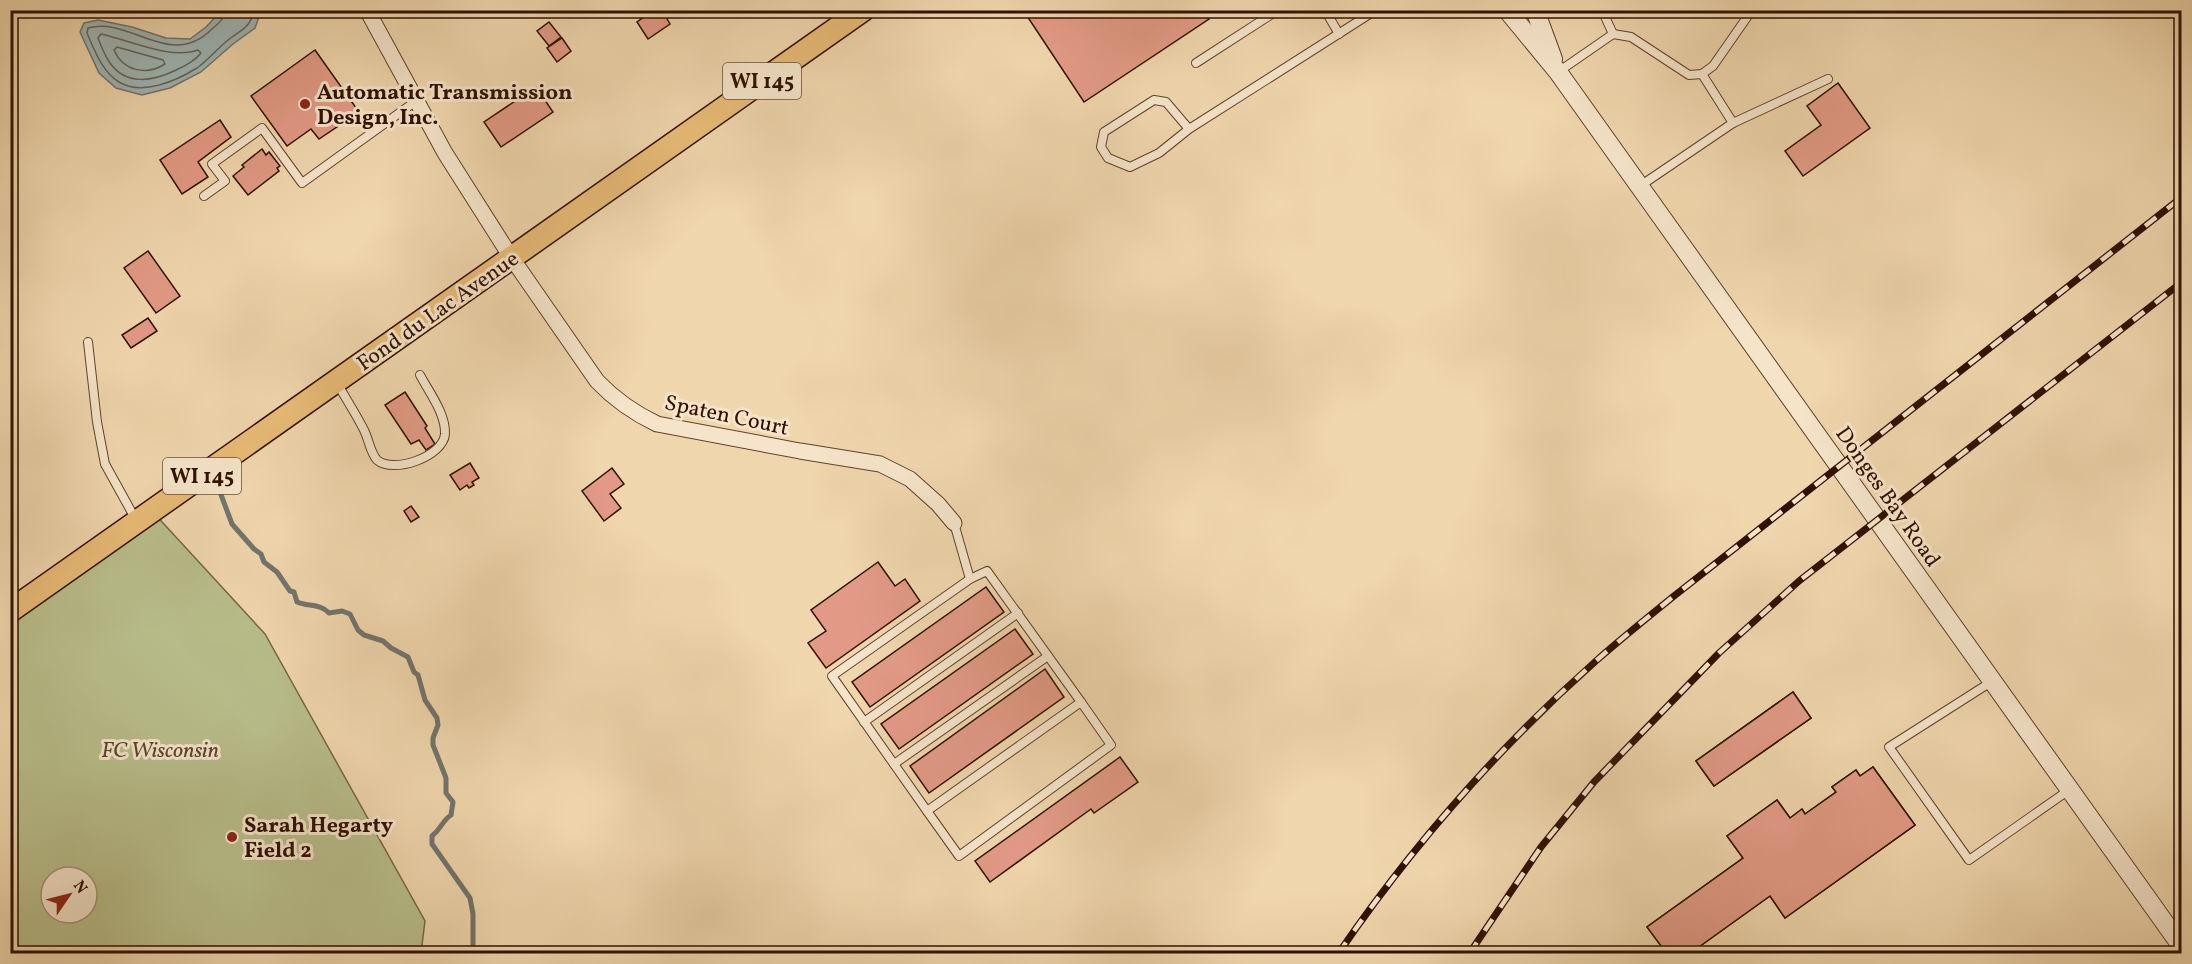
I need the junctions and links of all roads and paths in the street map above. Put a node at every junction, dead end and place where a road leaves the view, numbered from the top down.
1 (367, 10) edge
2 (863, 10) edge
3 (1278, 10) edge
4 (1325, 10) edge
5 (1376, 10) edge
6 (1507, 10) edge
7 (1535, 10) edge
8 (1602, 10) edge
9 (1752, 10) edge
10 (1340, 34) junction
11 (1613, 34) junction
12 (1196, 63) dead end
13 (1558, 72) junction
14 (1702, 74) junction
15 (1828, 79) dead end
16 (416, 101) junction
17 (1733, 123) junction
18 (1189, 129) junction
19 (1640, 186) junction
20 (204, 196) dead end
21 (512, 257) junction
22 (88, 342) dead end
23 (420, 375) dead end
24 (336, 381) junction
25 (137, 522) junction
26 (954, 523) joint
27 (970, 579) junction
28 (10, 611) edge
29 (1018, 613) junction
30 (1048, 656) junction
31 (1991, 682) junction
32 (1081, 702) junction
33 (864, 722) junction
34 (894, 764) junction
35 (2069, 790) junction
36 (927, 811) junction
37 (2181, 947) edge

1 - 16 street, Spaten Court
2 - 21 main road, Fond du Lac Avenue / WI 145
3 - 12 lane
4 - 10 lane
5 - 10 lane
6 - 13 street, Donges Bay Road
7 - 13 street, Donges Bay Road
8 - 11 lane
9 - 14 lane
10 - 18 lane
11 - 13 lane
11 - 14 lane
13 - 19 street, Donges Bay Road
14 - 17 lane
15 - 17 lane
16 - 20 lane
16 - 21 street, Spaten Court
17 - 19 lane
18 - 18 lane
19 - 31 street, Donges Bay Road
21 - 24 main road, Fond du Lac Avenue / WI 145
21 - 26 street, Spaten Court
22 - 25 lane
23 - 24 lane
24 - 25 main road, Fond du Lac Avenue / WI 145
25 - 28 main road, Fond du Lac Avenue / WI 145
26 - 27 lane
27 - 29 lane
27 - 33 lane
29 - 30 lane
29 - 33 lane
30 - 32 lane
30 - 34 lane
31 - 35 street, Donges Bay Road
31 - 35 lane
32 - 36 lane
32 - 36 lane
33 - 34 lane
34 - 36 lane
35 - 37 street, Donges Bay Road

